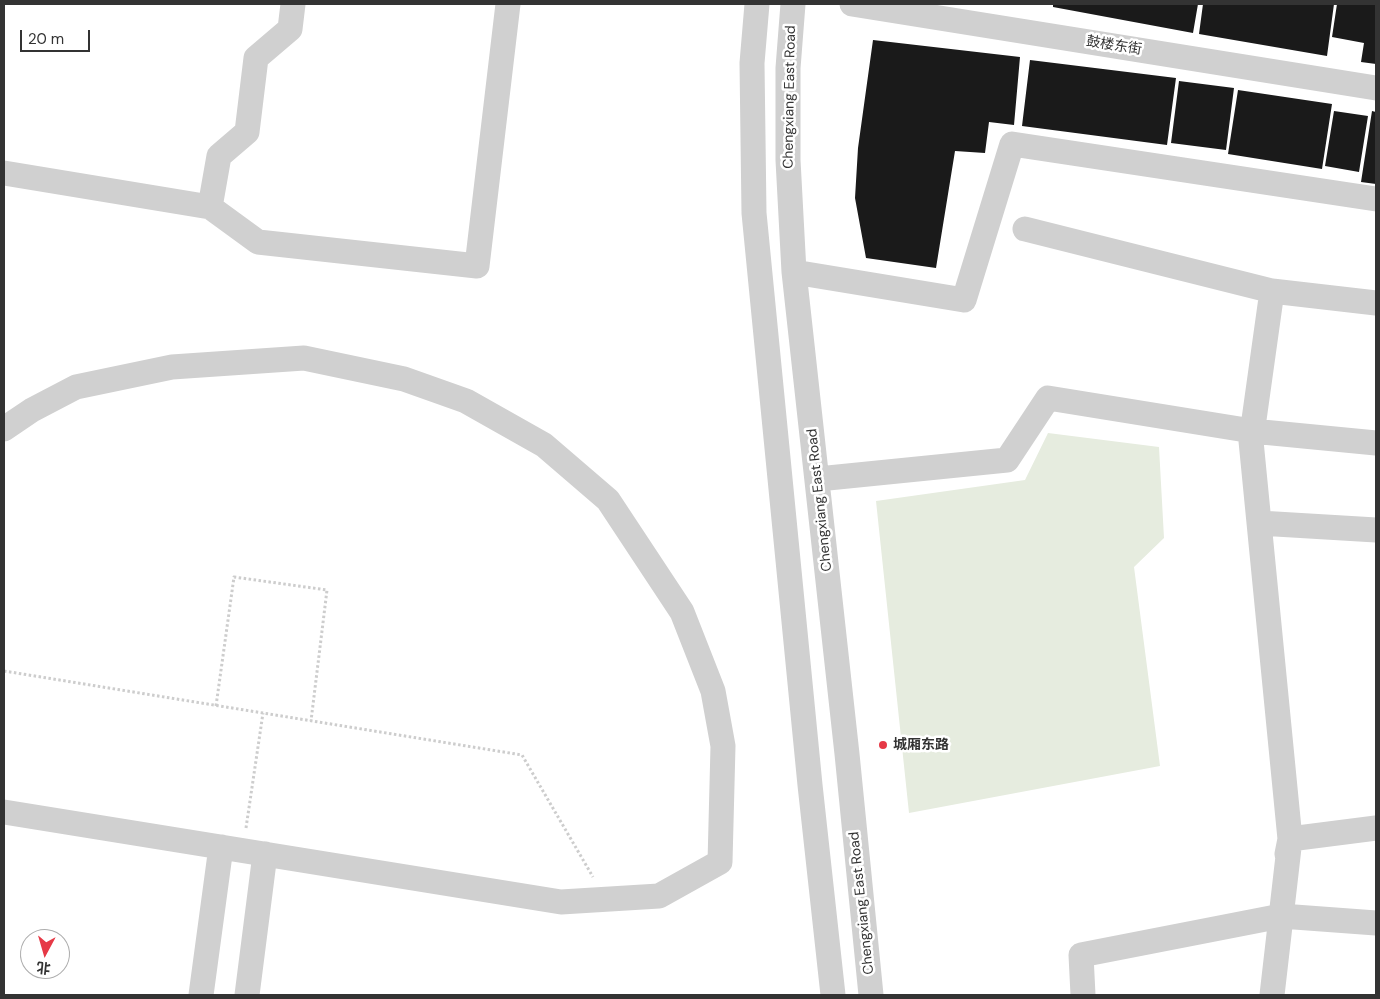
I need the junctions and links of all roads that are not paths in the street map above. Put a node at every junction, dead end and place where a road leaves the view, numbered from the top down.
1 (293, 4) edge
2 (508, 4) edge
3 (756, 4) edge
4 (793, 4) edge
5 (852, 4) edge
6 (1376, 88) edge
7 (4, 173) edge
8 (1376, 199) edge
9 (210, 207) junction
10 (1025, 229) dead end
11 (794, 272) junction
12 (1272, 291) junction
13 (1376, 303) edge
14 (4, 430) edge
15 (1252, 431) junction
16 (1376, 443) edge
17 (818, 479) junction
18 (1259, 523) junction
19 (1376, 530) edge
20 (4, 812) edge
21 (1376, 828) edge
22 (1290, 839) junction
23 (243, 851) junction
24 (1279, 916) junction
25 (1376, 923) edge
26 (201, 995) edge
27 (247, 995) edge
28 (833, 995) edge
29 (871, 995) edge
30 (1083, 995) edge
31 (1266, 995) edge
32 (1272, 995) edge

1 - 9 street
2 - 9 street
3 - 28 street
4 - 11 street, Chengxiang East Road
5 - 6 street, 鼓楼东街
7 - 9 street
8 - 11 street
10 - 12 street
11 - 17 street, Chengxiang East Road
12 - 13 street
12 - 15 street
14 - 23 street
15 - 16 street
15 - 17 street
15 - 18 street
17 - 29 street, Chengxiang East Road
18 - 19 street
18 - 22 street
20 - 23 street
21 - 22 street
22 - 24 street
23 - 26 street
23 - 27 street
24 - 25 street
24 - 30 street
24 - 31 street
24 - 32 street

